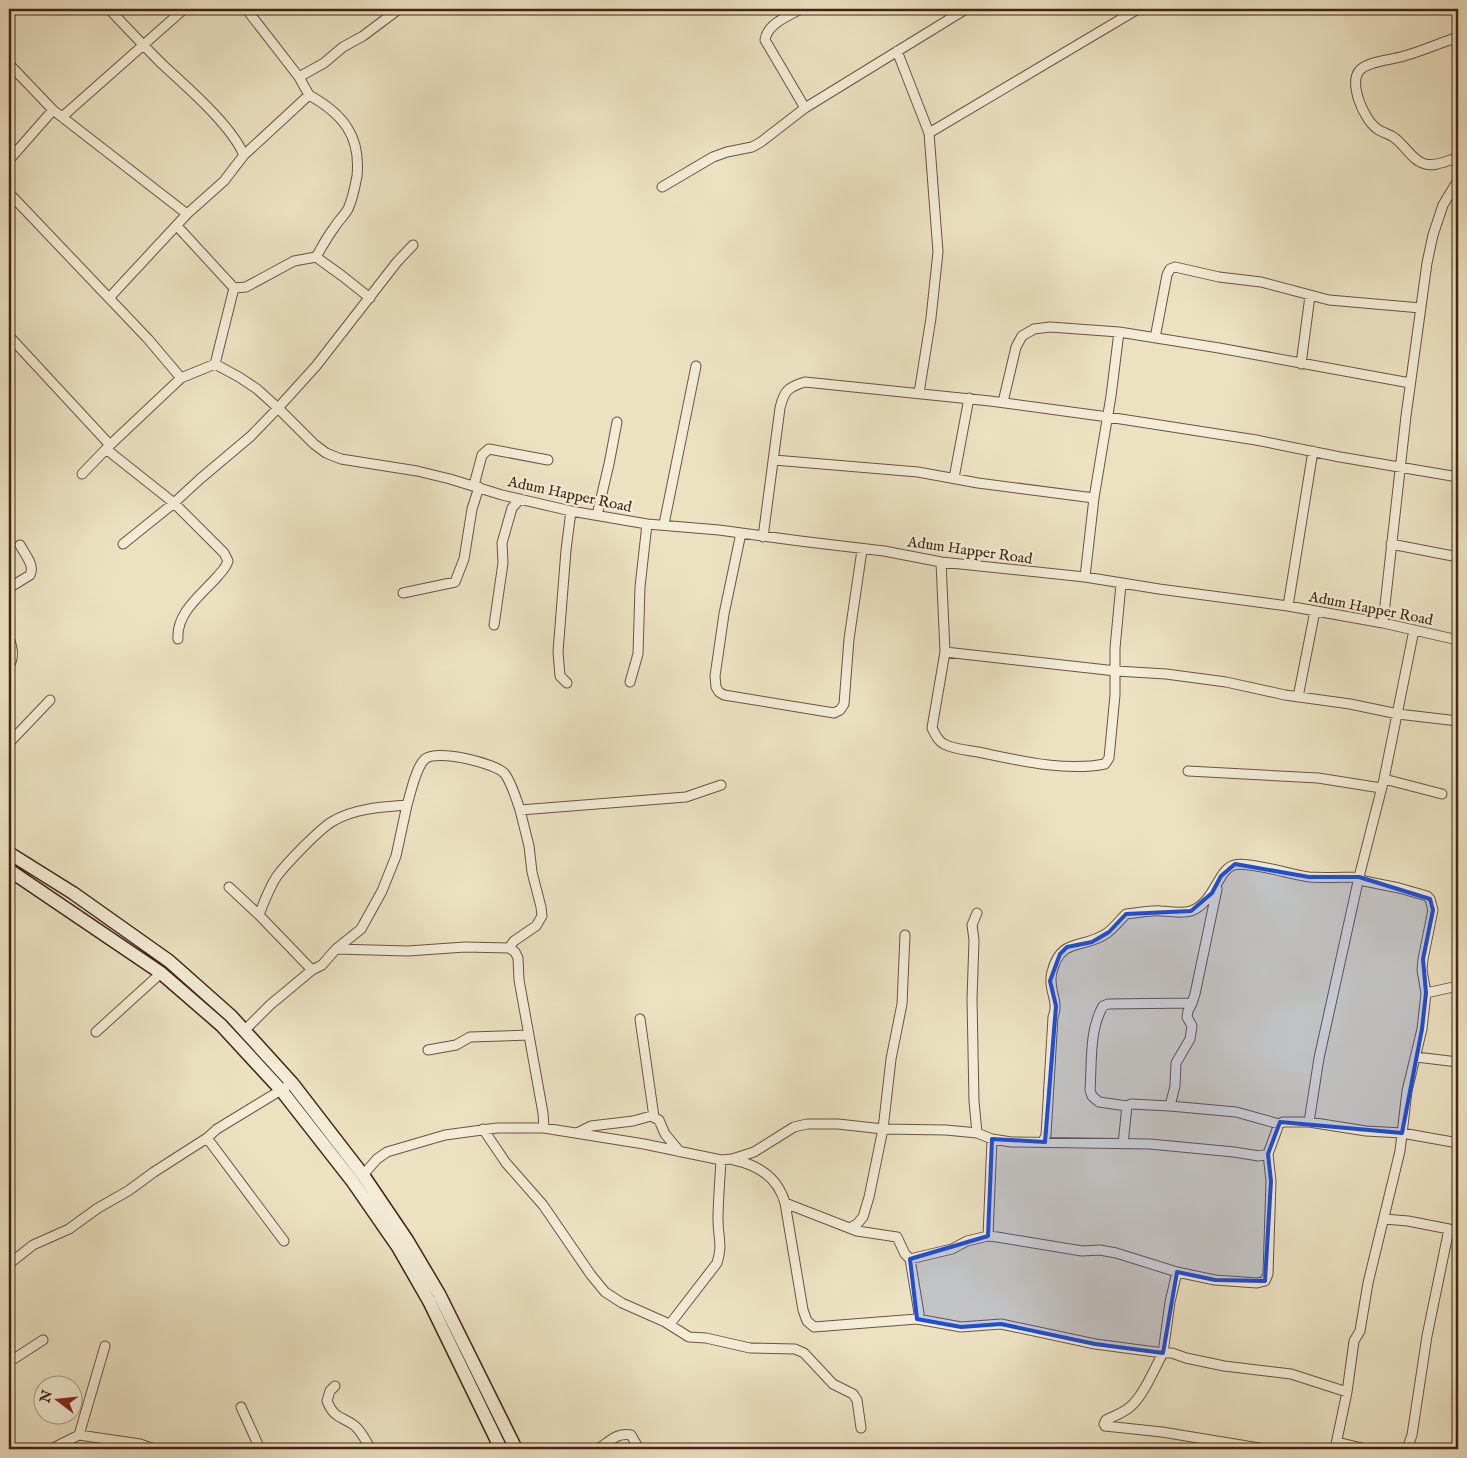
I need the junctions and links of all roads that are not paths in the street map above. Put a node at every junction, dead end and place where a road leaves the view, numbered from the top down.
1 (109, 9) edge
2 (184, 9) edge
3 (247, 9) edge
4 (399, 9) edge
5 (801, 9) edge
6 (966, 9) edge
7 (1138, 9) edge
8 (1458, 37) edge
9 (143, 45) junction
10 (897, 52) junction
11 (9, 64) edge
12 (299, 77) junction
13 (309, 95) junction
14 (805, 108) junction
15 (53, 110) junction
16 (62, 117) junction
17 (929, 133) junction
18 (244, 155) junction
19 (1458, 158) edge
20 (9, 160) edge
21 (1458, 180) edge
22 (662, 187) dead end
23 (10, 197) edge
24 (188, 214) junction
25 (177, 226) junction
26 (414, 245) dead end
27 (316, 257) junction
28 (234, 288) junction
29 (1310, 296) junction
30 (109, 298) junction
31 (370, 298) junction
32 (1421, 308) junction
33 (1119, 332) junction
34 (9, 336) edge
35 (1155, 338) junction
36 (215, 364) junction
37 (1302, 364) junction
38 (696, 366) dead end
39 (180, 378) junction
40 (1410, 383) junction
41 (919, 393) junction
42 (969, 398) junction
43 (1003, 402) junction
44 (278, 408) junction
45 (1108, 417) junction
46 (617, 422) dead end
47 (108, 447) junction
48 (1314, 451) junction
49 (548, 460) dead end
50 (774, 460) junction
51 (1400, 468) junction
52 (82, 474) dead end
53 (1458, 477) edge
54 (954, 478) junction
55 (476, 486) junction
56 (1094, 498) junction
57 (520, 499) junction
58 (174, 503) junction
59 (571, 511) junction
60 (597, 515) junction
61 (647, 524) junction
62 (664, 524) junction
63 (741, 533) junction
64 (763, 537) junction
65 (123, 544) dead end
66 (1391, 544) junction
67 (20, 545) dead end
68 (862, 550) junction
69 (1458, 557) edge
70 (941, 562) junction
71 (1085, 577) junction
72 (1121, 584) junction
73 (9, 588) edge
74 (403, 593) dead end
75 (1288, 606) junction
76 (1315, 611) junction
77 (1383, 623) junction
78 (494, 625) dead end
79 (1414, 630) junction
80 (9, 637) edge
81 (178, 638) dead end
82 (1458, 640) edge
83 (945, 652) junction
84 (9, 666) edge
85 (1116, 671) junction
86 (630, 682) dead end
87 (567, 683) dead end
88 (1298, 697) junction
89 (50, 700) dead end
90 (1398, 714) junction
91 (1458, 721) edge
92 (9, 743) edge
93 (1188, 772) dead end
94 (1383, 784) junction
95 (721, 785) dead end
96 (1442, 794) dead end
97 (407, 805) junction
98 (520, 810) junction
99 (9, 853) edge
100 (9, 870) edge
101 (1359, 877) junction
102 (1217, 886) junction
103 (229, 887) dead end
104 (72, 893) junction
105 (64, 906) junction
106 (978, 913) dead end
107 (259, 915) junction
108 (905, 935) dead end
109 (509, 948) junction
110 (336, 949) junction
111 (312, 970) junction
112 (161, 973) junction
113 (1457, 984) edge
114 (1426, 993) junction
115 (1192, 1004) junction
116 (640, 1019) dead end
117 (245, 1030) junction
118 (96, 1032) dead end
119 (529, 1035) junction
120 (428, 1050) dead end
121 (1416, 1057) junction
122 (1458, 1062) edge
123 (287, 1086) junction
124 (1127, 1106) junction
125 (1170, 1106) junction
126 (654, 1117) junction
127 (1309, 1122) junction
128 (1279, 1124) junction
129 (544, 1128) junction
130 (883, 1129) junction
131 (483, 1130) junction
132 (577, 1133) junction
133 (977, 1133) junction
134 (1402, 1133) junction
135 (207, 1138) junction
136 (992, 1139) junction
137 (1043, 1142) junction
138 (1458, 1142) edge
139 (1123, 1144) junction
140 (680, 1152) junction
141 (1268, 1154) junction
142 (732, 1159) junction
143 (721, 1160) junction
144 (363, 1175) junction
145 (785, 1203) junction
146 (1384, 1219) junction
147 (850, 1228) junction
148 (1454, 1230) edge
149 (988, 1236) junction
150 (284, 1241) dead end
151 (910, 1259) junction
152 (9, 1264) edge
153 (1177, 1272) junction
154 (917, 1319) junction
155 (670, 1324) junction
156 (43, 1340) dead end
157 (105, 1346) dead end
158 (1163, 1353) junction
159 (9, 1362) edge
160 (335, 1386) dead end
161 (1347, 1392) junction
162 (241, 1407) dead end
163 (861, 1428) dead end
164 (78, 1436) junction
165 (1336, 1446) edge
166 (51, 1449) edge
167 (154, 1449) edge
168 (260, 1449) edge
169 (371, 1449) edge
170 (501, 1449) edge
171 (516, 1449) edge
172 (598, 1449) edge
173 (639, 1449) edge
174 (1265, 1449) edge
175 (1366, 1449) edge
176 (1406, 1449) edge

1 - 9 street
2 - 9 street
3 - 12 street
4 - 12 street
5 - 14 street
6 - 10 street
7 - 17 street
8 - 19 street
9 - 16 street
9 - 18 street
10 - 14 street
10 - 17 street
11 - 15 street
12 - 13 street
13 - 18 street
13 - 27 street
14 - 22 street
15 - 16 street
15 - 20 street
16 - 24 street
17 - 41 street
18 - 24 street
21 - 32 street
23 - 30 street
24 - 25 street
25 - 28 street
25 - 30 street
26 - 31 street
27 - 28 street
27 - 31 street
28 - 36 street
29 - 32 street
29 - 35 street
29 - 37 street
30 - 39 street
31 - 44 street
32 - 40 street
33 - 35 street
33 - 43 street
33 - 45 street
34 - 47 street
35 - 37 street
36 - 39 street
36 - 44 street, Adum Happer Road
37 - 40 street
38 - 62 street
39 - 47 street
40 - 51 street
41 - 42 street
41 - 50 street
42 - 43 street
42 - 54 street
43 - 45 street
44 - 55 street, Adum Happer Road
44 - 58 street
45 - 48 street
45 - 56 street
46 - 60 street
47 - 52 street
47 - 58 street
48 - 51 street
48 - 75 street
49 - 55 street
50 - 54 street
50 - 64 street
51 - 53 street
51 - 66 street
54 - 56 street
55 - 57 street, Adum Happer Road
55 - 74 street
56 - 71 street
57 - 59 street, Adum Happer Road
57 - 78 street
58 - 65 street
58 - 81 street
59 - 60 street, Adum Happer Road
59 - 87 street
60 - 61 street, Adum Happer Road
61 - 62 street, Adum Happer Road
61 - 86 street
62 - 63 street, Adum Happer Road
63 - 64 street, Adum Happer Road
63 - 68 street
64 - 68 street, Adum Happer Road
66 - 69 street
66 - 77 street
67 - 73 street
68 - 70 street, Adum Happer Road
70 - 71 street, Adum Happer Road
70 - 83 street
71 - 72 street, Adum Happer Road
72 - 75 street, Adum Happer Road
72 - 85 street
75 - 76 street, Adum Happer Road
76 - 77 street, Adum Happer Road
76 - 88 street
77 - 79 street, Adum Happer Road
79 - 82 street, Adum Happer Road
79 - 90 street
80 - 84 street
83 - 85 street
83 - 85 street
85 - 88 street
88 - 90 street
89 - 92 street
90 - 91 street
90 - 94 street
93 - 94 street
94 - 96 street
94 - 101 street
95 - 98 street
97 - 98 street
97 - 107 street
97 - 110 street
98 - 109 street
99 - 104 street
100 - 105 street
101 - 102 street
101 - 114 street
101 - 127 street
102 - 115 street
102 - 137 street
103 - 107 street
104 - 105 street
104 - 117 street
105 - 112 street
106 - 133 street
107 - 111 street
108 - 130 street
109 - 110 street
109 - 119 street
110 - 111 street
111 - 117 street
112 - 118 street
112 - 123 street
113 - 114 street
114 - 121 street
115 - 124 street
115 - 125 street
116 - 126 street
117 - 123 street
119 - 120 street
119 - 129 street
121 - 122 street
121 - 134 street
123 - 135 street
123 - 144 street
123 - 170 street
124 - 125 street
124 - 139 street
125 - 128 street
126 - 132 street
126 - 140 street
127 - 128 street
127 - 134 street
128 - 141 street
129 - 131 street
129 - 132 street
130 - 133 street
130 - 142 street
130 - 147 street
131 - 144 street
131 - 155 street
132 - 140 street
133 - 136 street
134 - 138 street
134 - 146 street
135 - 150 street
135 - 152 street
136 - 137 street
136 - 149 street
137 - 139 street
139 - 141 street
140 - 143 street
141 - 153 street
142 - 143 street
142 - 145 street
143 - 155 street
144 - 171 street
145 - 147 street
145 - 154 street
146 - 148 street
146 - 161 street
147 - 151 street
148 - 176 street
149 - 151 street
149 - 153 street
151 - 154 street
153 - 158 street
154 - 158 street
155 - 163 street
156 - 159 street
157 - 164 street
158 - 161 street
158 - 174 street
160 - 169 street
161 - 165 street
162 - 168 street
164 - 166 street
164 - 167 street
165 - 175 street
172 - 173 street

